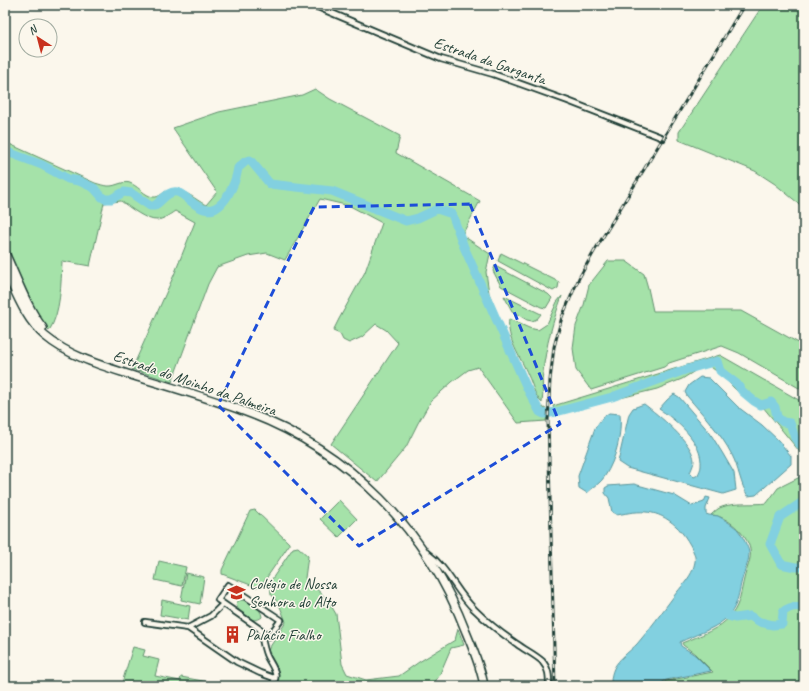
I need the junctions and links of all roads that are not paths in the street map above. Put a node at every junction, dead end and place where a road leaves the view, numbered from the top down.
1 (310, 5) edge
2 (663, 138) dead end
3 (5, 253) edge
4 (5, 270) edge
5 (7, 275) edge
6 (61, 347) junction
7 (425, 552) junction
8 (223, 604) junction
9 (145, 622) dead end
10 (188, 628) junction
11 (260, 629) junction
12 (474, 653) junction
13 (274, 678) junction
14 (271, 686) edge
15 (481, 686) edge
16 (484, 686) edge
17 (549, 686) edge

1 - 2 street, Estrada da Garganta
3 - 6 main road, Estrada do Moinho da Palmeira
4 - 5 main road, Estrada do Moinho da Palmeira
5 - 6 main road, Estrada do Moinho da Palmeira
6 - 7 main road, Estrada do Moinho da Palmeira
7 - 12 main road, Estrada do Moinho da Palmeira
7 - 17 street
8 - 10 street
8 - 11 street
8 - 11 street
9 - 10 street
10 - 13 street
11 - 13 street
12 - 15 main road, Estrada do Moinho da Palmeira
12 - 16 main road, Estrada do Moinho da Palmeira
13 - 14 street

